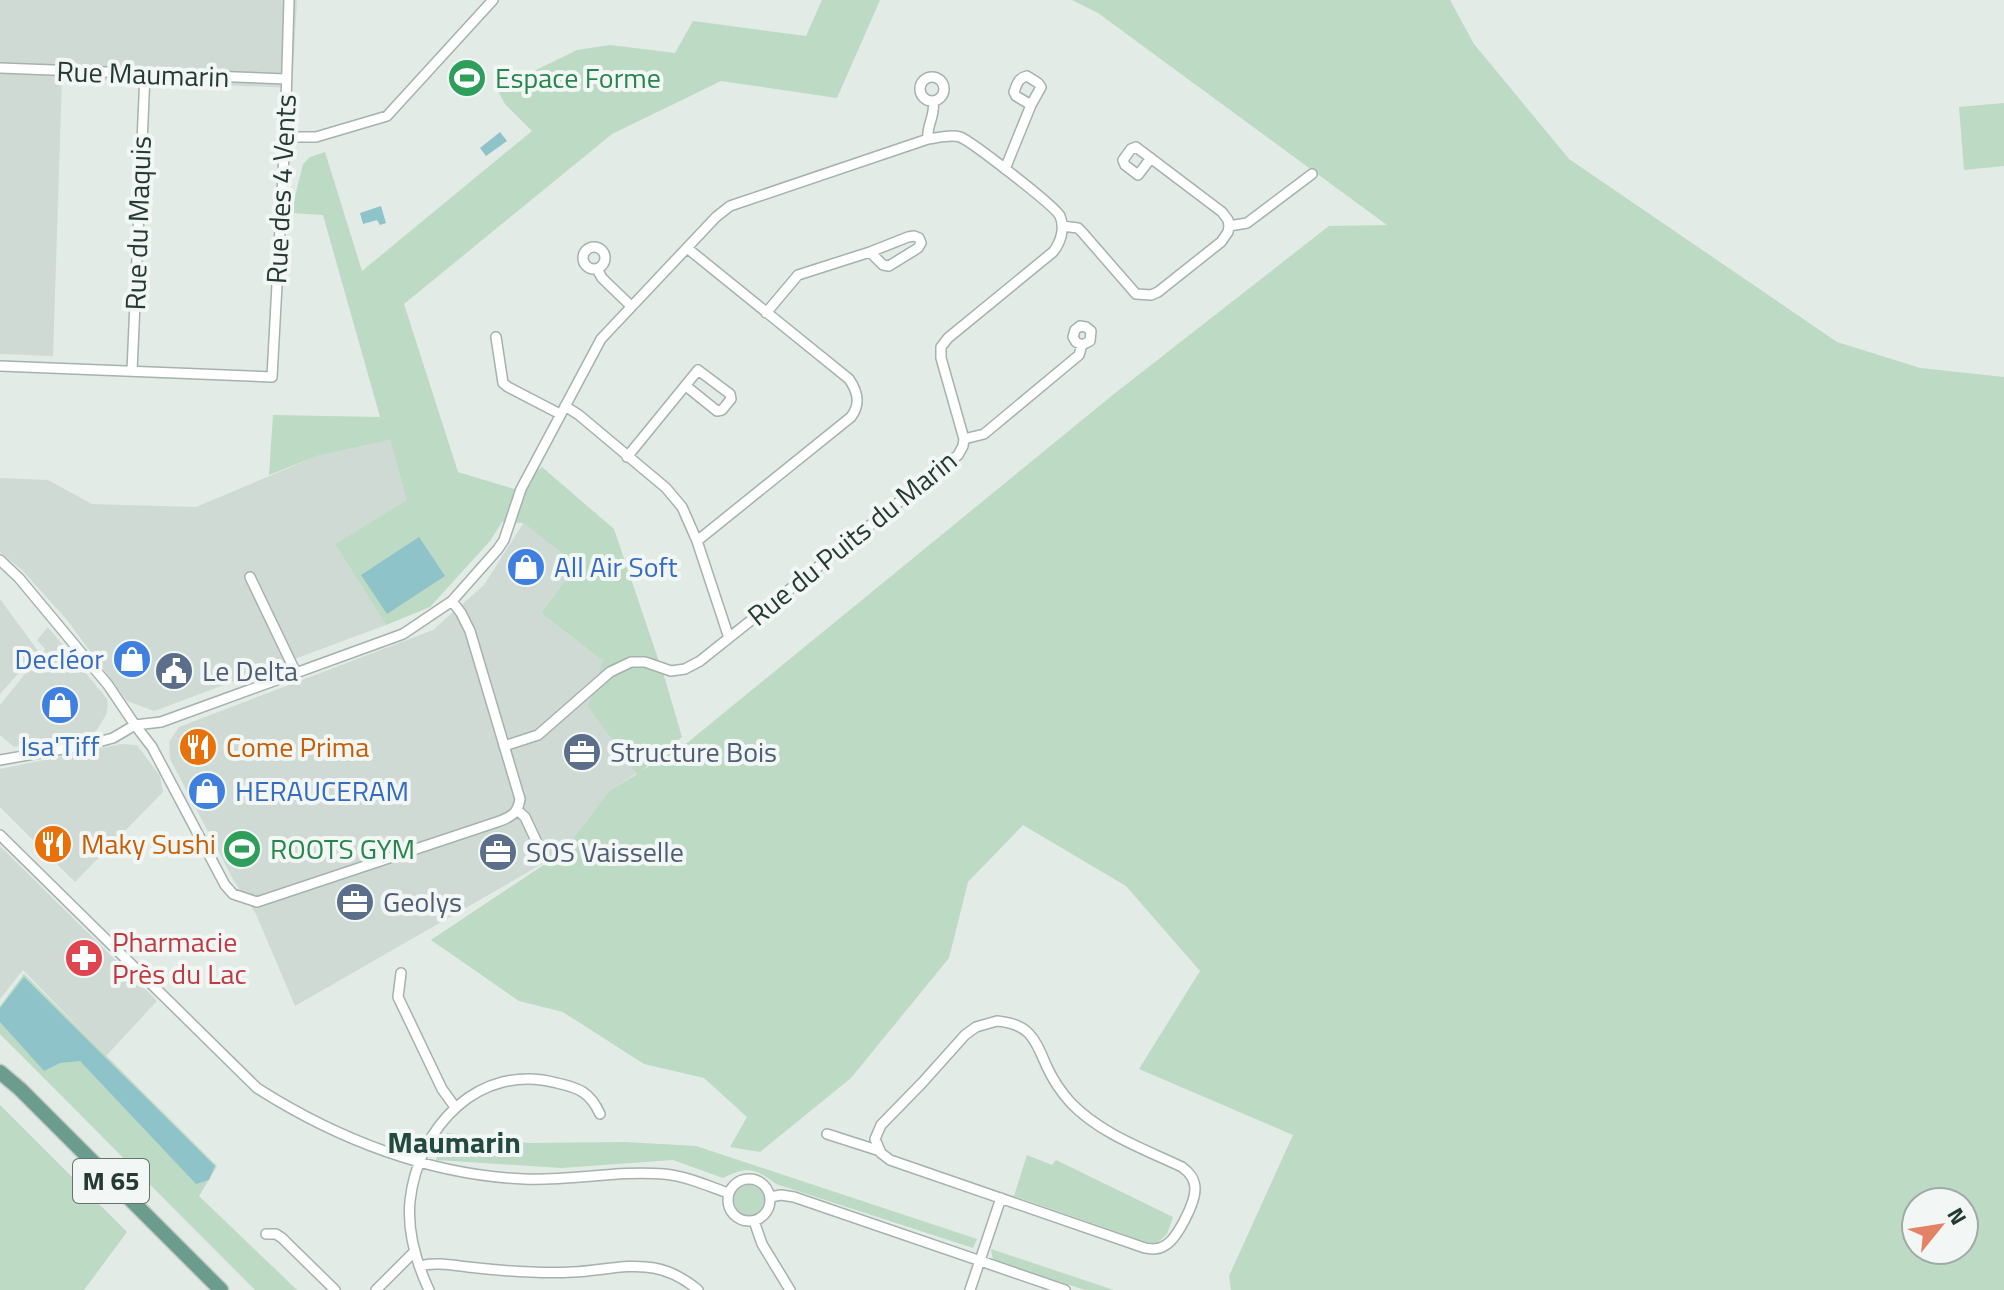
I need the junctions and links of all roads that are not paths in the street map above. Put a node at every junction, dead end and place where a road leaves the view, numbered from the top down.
1 (299, 0) edge
2 (493, 0) edge
3 (289, 6) edge
4 (0, 68) edge
5 (145, 74) junction
6 (286, 79) junction
7 (933, 101) dead end
8 (1031, 105) dead end
9 (285, 137) junction
10 (928, 139) junction
11 (1151, 158) dead end
12 (1005, 169) junction
13 (1312, 174) dead end
14 (1062, 226) junction
15 (1229, 226) junction
16 (687, 248) junction
17 (870, 252) junction
18 (597, 269) dead end
19 (631, 306) junction
20 (766, 313) junction
21 (496, 337) dead end
22 (1082, 345) dead end
23 (0, 366) edge
24 (132, 371) junction
25 (686, 386) junction
26 (562, 410) junction
27 (964, 439) junction
28 (627, 457) junction
29 (697, 541) junction
30 (0, 560) edge
31 (250, 577) dead end
32 (452, 601) junction
33 (729, 638) junction
34 (296, 673) junction
35 (135, 725) junction
36 (504, 746) junction
37 (0, 760) edge
38 (518, 811) junction
39 (0, 835) edge
40 (539, 847) dead end
41 (401, 973) dead end
42 (0, 1072) edge
43 (455, 1107) junction
44 (600, 1114) dead end
45 (827, 1134) dead end
46 (880, 1151) junction
47 (418, 1162) junction
48 (728, 1193) junction
49 (770, 1197) junction
50 (1001, 1198) junction
51 (754, 1221) junction
52 (266, 1234) dead end
53 (414, 1252) junction
54 (979, 1261) junction
55 (419, 1266) junction
56 (221, 1290) edge
57 (335, 1290) edge
58 (376, 1290) edge
59 (429, 1290) edge
60 (698, 1290) edge
61 (790, 1290) edge
62 (970, 1290) edge
63 (1065, 1290) edge

1 - 3 street
2 - 9 street
3 - 6 street, Rue des 4 Vents
4 - 5 street, Rue Maumarin
5 - 6 street, Rue Maumarin
5 - 24 street, Rue du Maquis
6 - 9 street, Rue des 4 Vents
7 - 10 street
8 - 12 street
9 - 24 street, Rue des 4 Vents
10 - 12 street
10 - 16 street
11 - 15 street
12 - 14 street
13 - 15 street
14 - 15 street
14 - 27 street, Rue du Puits du Marin
16 - 19 street
16 - 20 street
17 - 17 street
17 - 20 street
18 - 19 street
19 - 26 street
20 - 29 street
21 - 26 street
22 - 27 street
23 - 24 street
25 - 25 street
25 - 28 street
26 - 28 street
26 - 32 street
27 - 33 street, Rue du Puits du Marin
28 - 29 street
29 - 33 street
30 - 35 street
31 - 34 street
32 - 34 street
32 - 36 street
33 - 36 street, Rue du Puits du Marin
34 - 35 street
35 - 37 street
35 - 38 street
36 - 38 street
38 - 40 street
39 - 47 street
41 - 43 street
42 - 56 main road, M 65
43 - 44 street
43 - 47 street
45 - 46 street
46 - 50 street
46 - 50 street
47 - 48 street
47 - 53 street
48 - 49 street
48 - 51 street
49 - 51 street
49 - 54 street
50 - 54 street
51 - 61 street
52 - 57 street
53 - 55 street
53 - 58 street
54 - 62 street
54 - 63 street
55 - 59 street
55 - 60 street

